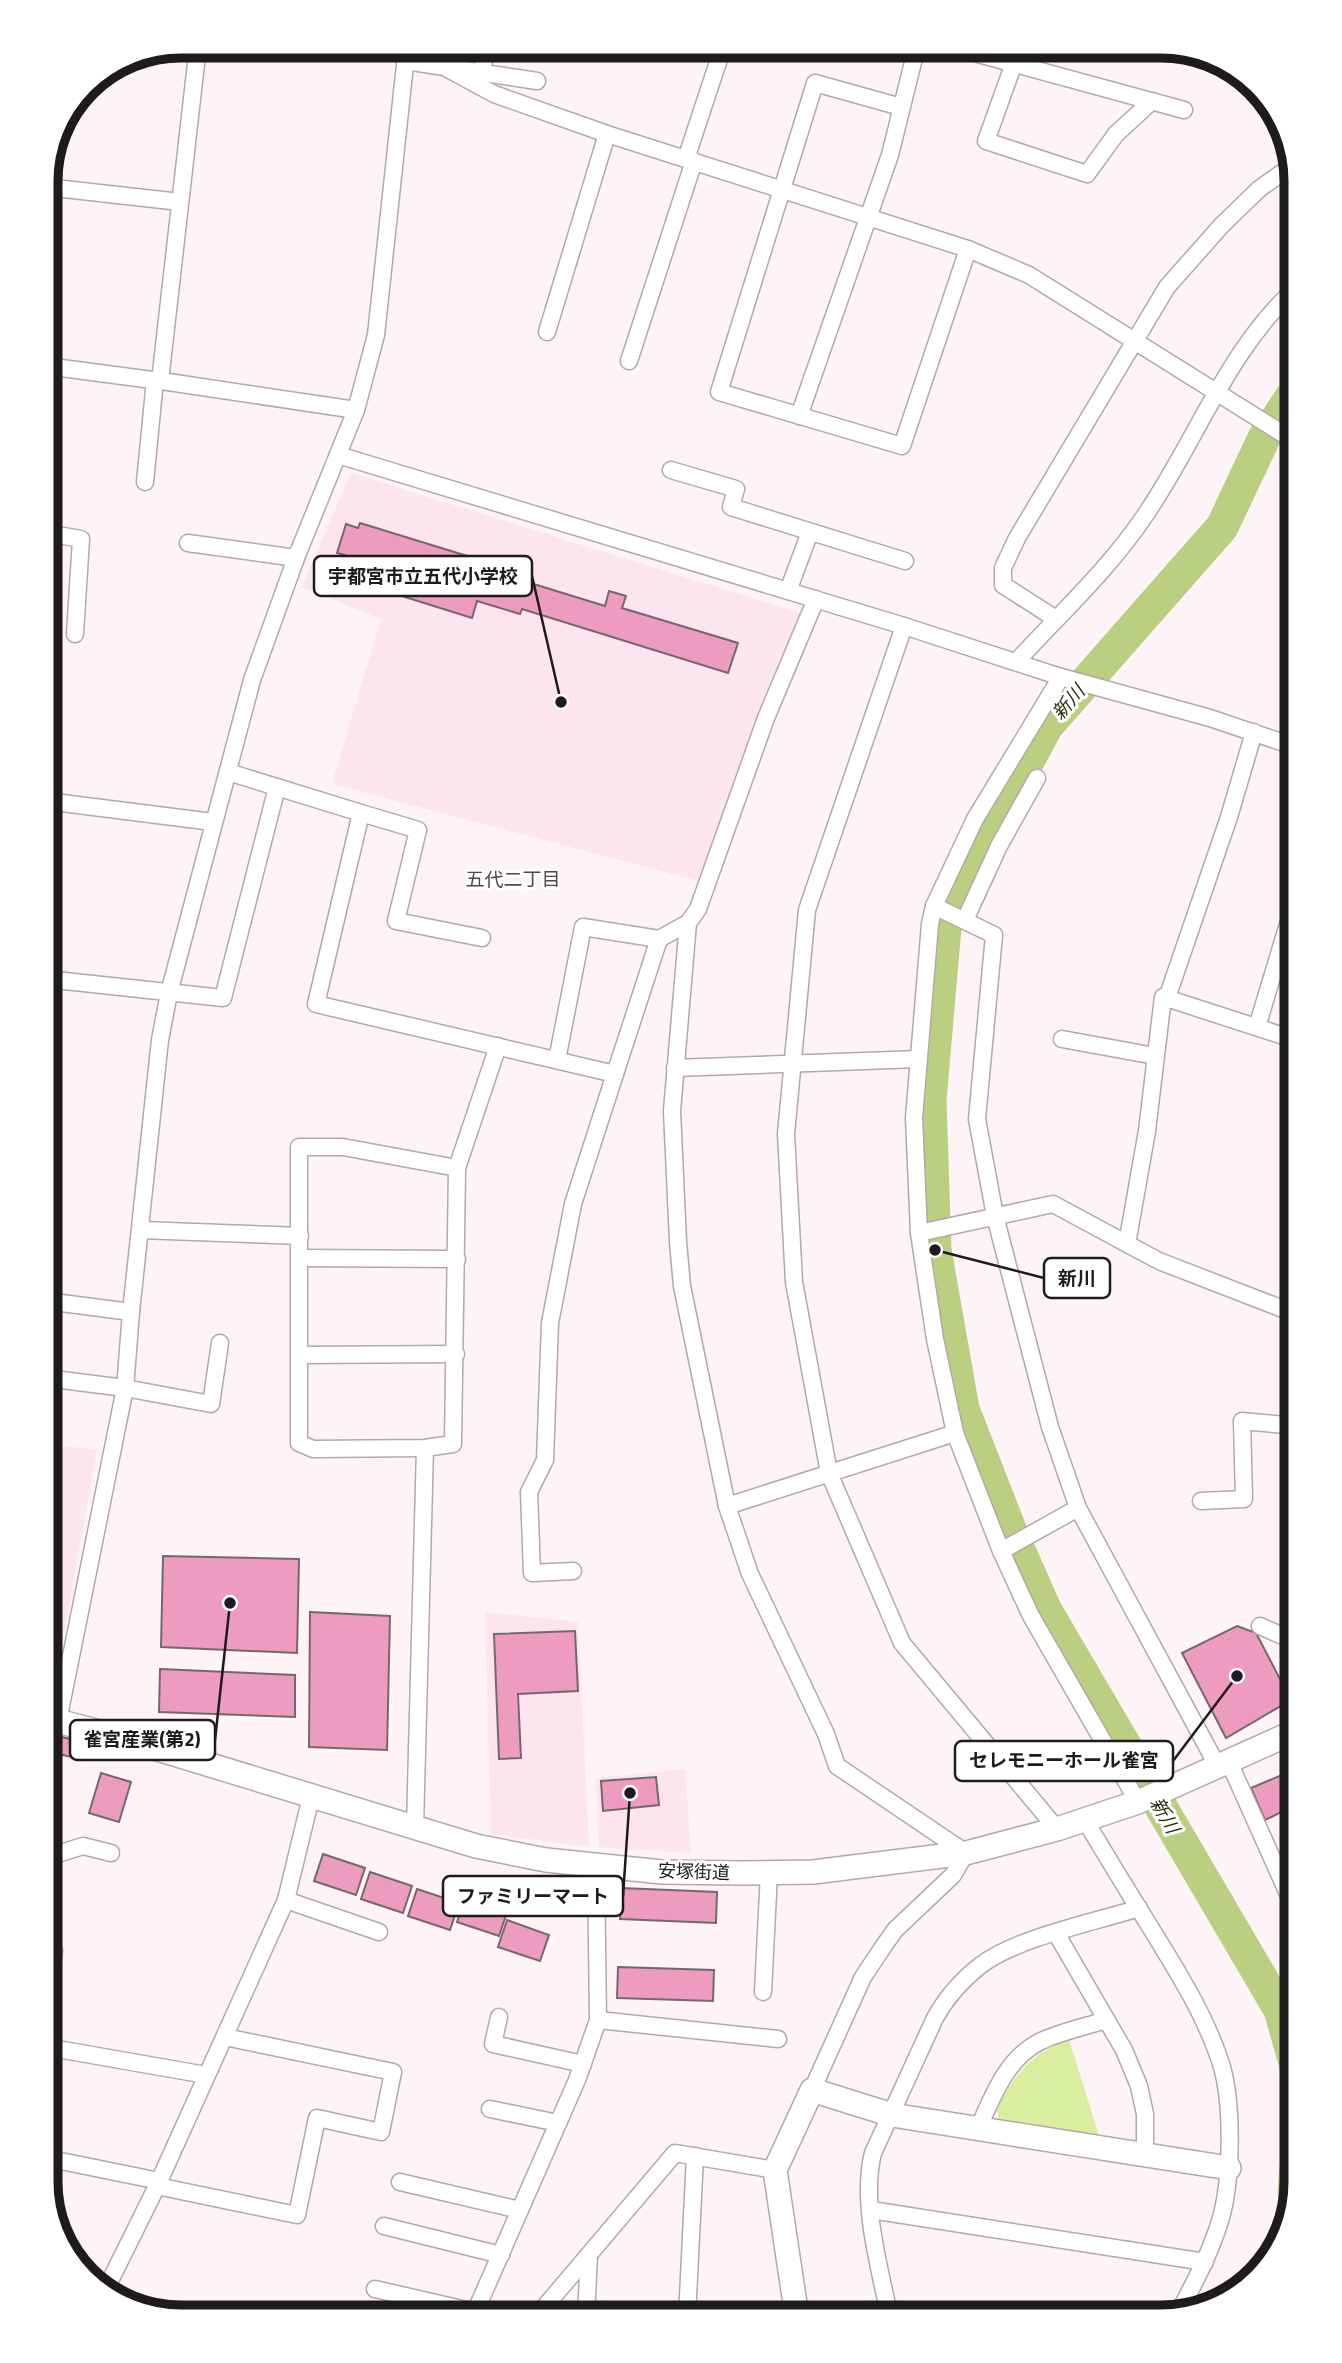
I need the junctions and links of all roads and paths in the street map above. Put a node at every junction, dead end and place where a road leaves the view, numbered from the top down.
1 (197, 58) edge
2 (405, 58) edge
3 (419, 58) edge
4 (484, 58) edge
5 (720, 58) edge
6 (913, 58) edge
7 (995, 58) edge
8 (1014, 63) junction
9 (446, 68) junction
10 (482, 74) junction
11 (537, 81) dead end
12 (1152, 101) junction
13 (901, 107) junction
14 (1184, 110) dead end
15 (607, 134) junction
16 (690, 160) junction
17 (1283, 172) edge
18 (58, 188) edge
19 (782, 190) junction
20 (180, 202) junction
21 (867, 218) junction
22 (968, 249) junction
23 (1284, 300) edge
24 (547, 332) dead end
25 (1134, 340) junction
26 (629, 361) dead end
27 (58, 368) edge
28 (155, 380) junction
29 (1218, 392) junction
30 (356, 410) junction
31 (799, 416) junction
32 (1284, 434) edge
33 (338, 455) junction
34 (671, 470) dead end
35 (145, 482) dead end
36 (810, 532) junction
37 (58, 535) edge
38 (188, 543) dead end
39 (296, 558) junction
40 (905, 561) dead end
41 (788, 591) junction
42 (816, 599) junction
43 (1056, 619) junction
44 (904, 626) junction
45 (75, 634) dead end
46 (1016, 662) junction
47 (1068, 678) junction
48 (1254, 732) junction
49 (1284, 742) edge
50 (228, 772) junction
51 (1037, 778) dead end
52 (277, 787) junction
53 (58, 803) edge
54 (361, 813) junction
55 (213, 822) junction
56 (949, 914) junction
57 (688, 923) junction
58 (1284, 937) edge
59 (482, 938) dead end
60 (659, 939) junction
61 (58, 980) edge
62 (169, 992) junction
63 (1167, 998) junction
64 (1256, 1027) junction
65 (1284, 1036) edge
66 (1062, 1039) dead end
67 (498, 1045) junction
68 (1156, 1056) junction
69 (919, 1059) junction
70 (557, 1060) junction
71 (793, 1063) junction
72 (675, 1068) junction
73 (615, 1074) junction
74 (457, 1168) junction
75 (995, 1216) junction
76 (140, 1230) junction
77 (923, 1232) junction
78 (300, 1236) junction
79 (1127, 1244) junction
80 (300, 1258) junction
81 (457, 1259) junction
82 (58, 1303) edge
83 (1284, 1309) edge
84 (131, 1312) junction
85 (219, 1343) dead end
86 (456, 1354) junction
87 (300, 1355) junction
88 (58, 1380) edge
89 (125, 1388) junction
90 (1284, 1425) edge
91 (955, 1433) junction
92 (425, 1448) junction
93 (829, 1474) junction
94 (1201, 1501) dead end
95 (727, 1506) junction
96 (1078, 1508) junction
97 (1004, 1549) junction
98 (573, 1571) dead end
99 (1260, 1626) dead end
100 (1284, 1636) edge
101 (58, 1693) edge
102 (58, 1722) edge
103 (1284, 1737) edge
104 (1224, 1765) junction
105 (311, 1797) junction
106 (1149, 1797) junction
107 (1085, 1820) junction
108 (415, 1827) junction
109 (1057, 1829) junction
110 (111, 1853) dead end
111 (966, 1853) junction
112 (58, 1854) edge
113 (596, 1865) junction
114 (769, 1873) junction
115 (1284, 1887) edge
116 (286, 1900) junction
117 (1139, 1908) junction
118 (379, 1932) dead end
119 (1056, 1933) junction
120 (763, 1992) dead end
121 (499, 2017) dead end
122 (598, 2020) junction
123 (1106, 2020) junction
124 (225, 2038) junction
125 (778, 2039) dead end
126 (58, 2048) edge
127 (583, 2064) junction
128 (206, 2076) junction
129 (812, 2090) junction
130 (490, 2109) dead end
131 (891, 2115) junction
132 (558, 2123) junction
133 (978, 2129) junction
134 (1145, 2155) junction
135 (695, 2156) junction
136 (58, 2161) edge
137 (1229, 2168) junction
138 (775, 2170) junction
139 (400, 2182) dead end
140 (158, 2184) junction
141 (520, 2210) junction
142 (871, 2210) junction
143 (384, 2226) dead end
144 (501, 2255) junction
145 (589, 2255) junction
146 (1205, 2262) junction
147 (109, 2283) edge
148 (374, 2289) dead end
149 (1184, 2303) edge
150 (436, 2305) edge
151 (478, 2305) edge
152 (546, 2305) edge
153 (587, 2305) edge
154 (688, 2305) edge
155 (795, 2305) edge
156 (887, 2305) edge

1 - 20 street
2 - 30 street
3 - 9 street
4 - 10 street
5 - 16 street
6 - 13 street
7 - 8 street
8 - 12 street
8 - 12 street
9 - 10 street
9 - 15 street
10 - 11 street
12 - 14 street
13 - 19 street
13 - 21 street
15 - 16 street
15 - 24 street
16 - 19 street
16 - 26 street
17 - 25 street
18 - 20 street
19 - 21 street
19 - 31 street
20 - 28 street
21 - 22 street
21 - 31 street
22 - 25 street
22 - 31 street
23 - 29 street
25 - 29 street
25 - 43 street
27 - 28 street
28 - 30 street
28 - 35 street
29 - 32 street
29 - 43 street
30 - 33 street
33 - 39 street
33 - 41 street
34 - 36 street
36 - 40 street
36 - 41 street
37 - 45 street
38 - 39 street
39 - 50 street
41 - 42 street
42 - 44 street
42 - 57 street
43 - 46 street
44 - 46 street
44 - 71 street
46 - 47 street
47 - 48 street
47 - 56 street
48 - 49 street
48 - 63 street
50 - 52 street
50 - 55 street
51 - 56 street
52 - 54 street
52 - 62 street
53 - 55 street
54 - 59 street
54 - 67 street
55 - 62 street
56 - 69 street
56 - 75 street
57 - 60 street
57 - 72 street
58 - 64 street
60 - 70 street
60 - 73 street
61 - 62 street
62 - 76 street
63 - 64 street
63 - 68 street
64 - 65 street
66 - 68 street
67 - 70 street
67 - 74 street
68 - 79 street
69 - 71 street
69 - 77 street
70 - 73 street
71 - 72 street
71 - 93 street
72 - 95 street
73 - 98 street
74 - 78 street
74 - 81 street
75 - 77 street
75 - 79 street
75 - 96 street
76 - 78 street
76 - 84 street
77 - 91 street
78 - 80 street
79 - 83 street
80 - 81 street
80 - 87 street
81 - 86 street
82 - 84 street
84 - 89 street
85 - 89 street
86 - 87 street
86 - 92 street
87 - 92 street
88 - 89 street
89 - 101 street
90 - 94 street
91 - 93 street
91 - 97 street
92 - 108 street
93 - 95 street
93 - 109 street
95 - 111 street
96 - 97 street
96 - 104 street
97 - 106 street
99 - 100 street
102 - 105 main road, 安塚街道
103 - 104 main road, 安塚街道
104 - 106 main road, 安塚街道
104 - 115 street
105 - 108 main road, 安塚街道
105 - 116 street
106 - 107 main road, 安塚街道
107 - 109 main road, 安塚街道
107 - 117 street
108 - 113 main road, 安塚街道
109 - 111 main road, 安塚街道
110 - 112 street
111 - 114 main road, 安塚街道
111 - 129 street
113 - 114 main road, 安塚街道
113 - 122 street
114 - 120 street
116 - 118 street
116 - 124 street
117 - 119 street
117 - 137 street
119 - 123 street
119 - 131 street
121 - 127 street
122 - 125 street
122 - 127 street
123 - 133 street
123 - 134 street
124 - 128 street
124 - 140 street
126 - 128 street
127 - 132 street
128 - 140 street
129 - 131 main road
129 - 138 main road
130 - 132 street
131 - 133 main road
131 - 142 street
132 - 141 street
133 - 134 main road
134 - 137 main road
135 - 138 street
135 - 145 street
135 - 154 street
136 - 140 street
137 - 146 street
138 - 155 main road
139 - 141 street
140 - 147 street
141 - 144 street
142 - 146 street
142 - 156 street
143 - 144 street
144 - 151 street
145 - 152 street
145 - 153 street
146 - 149 street
148 - 150 street

